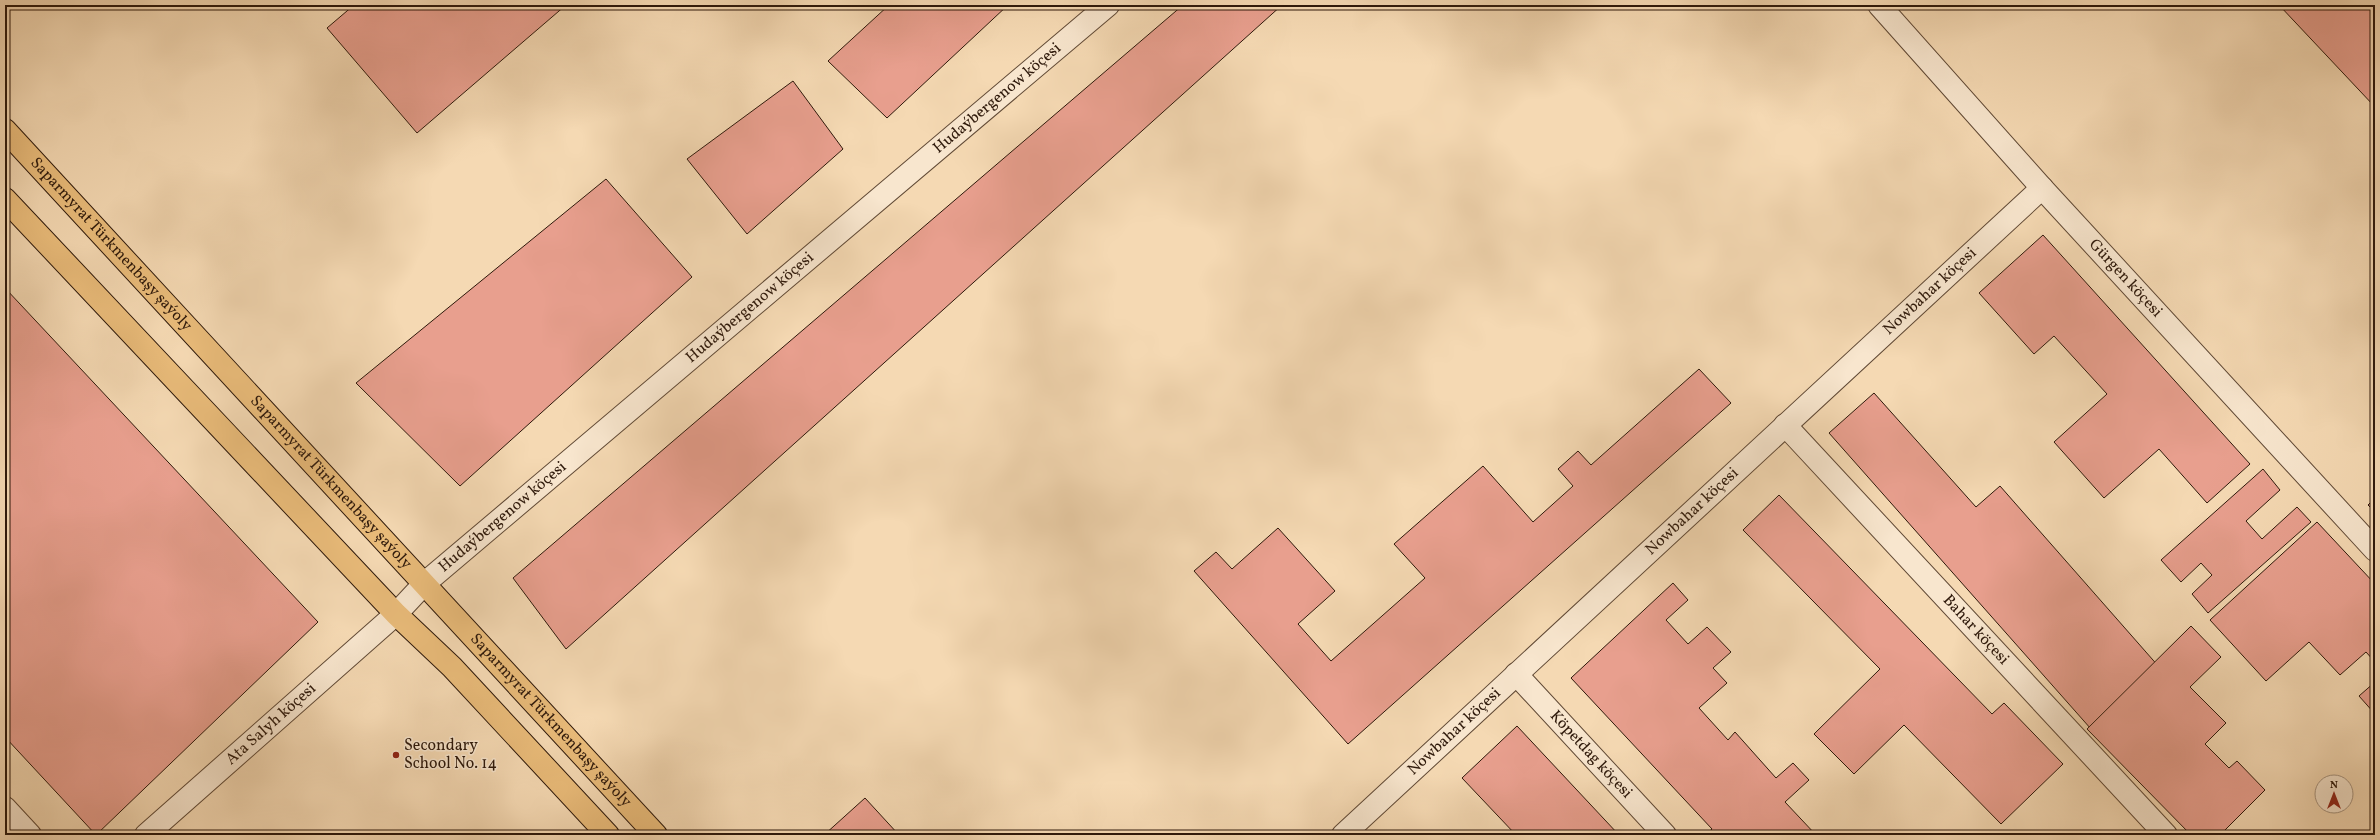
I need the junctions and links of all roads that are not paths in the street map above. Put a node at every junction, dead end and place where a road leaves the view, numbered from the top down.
1 (1108, 5) edge
2 (1879, 5) edge
3 (5, 130) edge
4 (2042, 188) junction
5 (5, 199) edge
6 (1785, 425) junction
7 (2375, 550) edge
8 (425, 583) junction
9 (396, 614) junction
10 (1516, 674) junction
11 (5, 808) edge
12 (30, 835) edge
13 (146, 835) edge
14 (608, 835) edge
15 (656, 835) edge
16 (1342, 835) edge
17 (1665, 835) edge
18 (2166, 835) edge

1 - 8 street, Hudaýbergenow köçesi
2 - 4 street, Gürgen köçesi
3 - 8 main road, Saparmyrat Türkmenbaşy şaýoly
4 - 6 street, Nowbahar köçesi
4 - 7 street, Gürgen köçesi
5 - 9 main road
6 - 10 street, Nowbahar köçesi
6 - 18 street, Bahar köçesi
8 - 9 street, Hudaýbergenow köçesi
8 - 15 main road, Saparmyrat Türkmenbaşy şaýoly
9 - 13 street, Ata Salyh köçesi
9 - 14 main road
10 - 16 street, Nowbahar köçesi
10 - 17 street, Köpetdag köçesi
11 - 12 street

